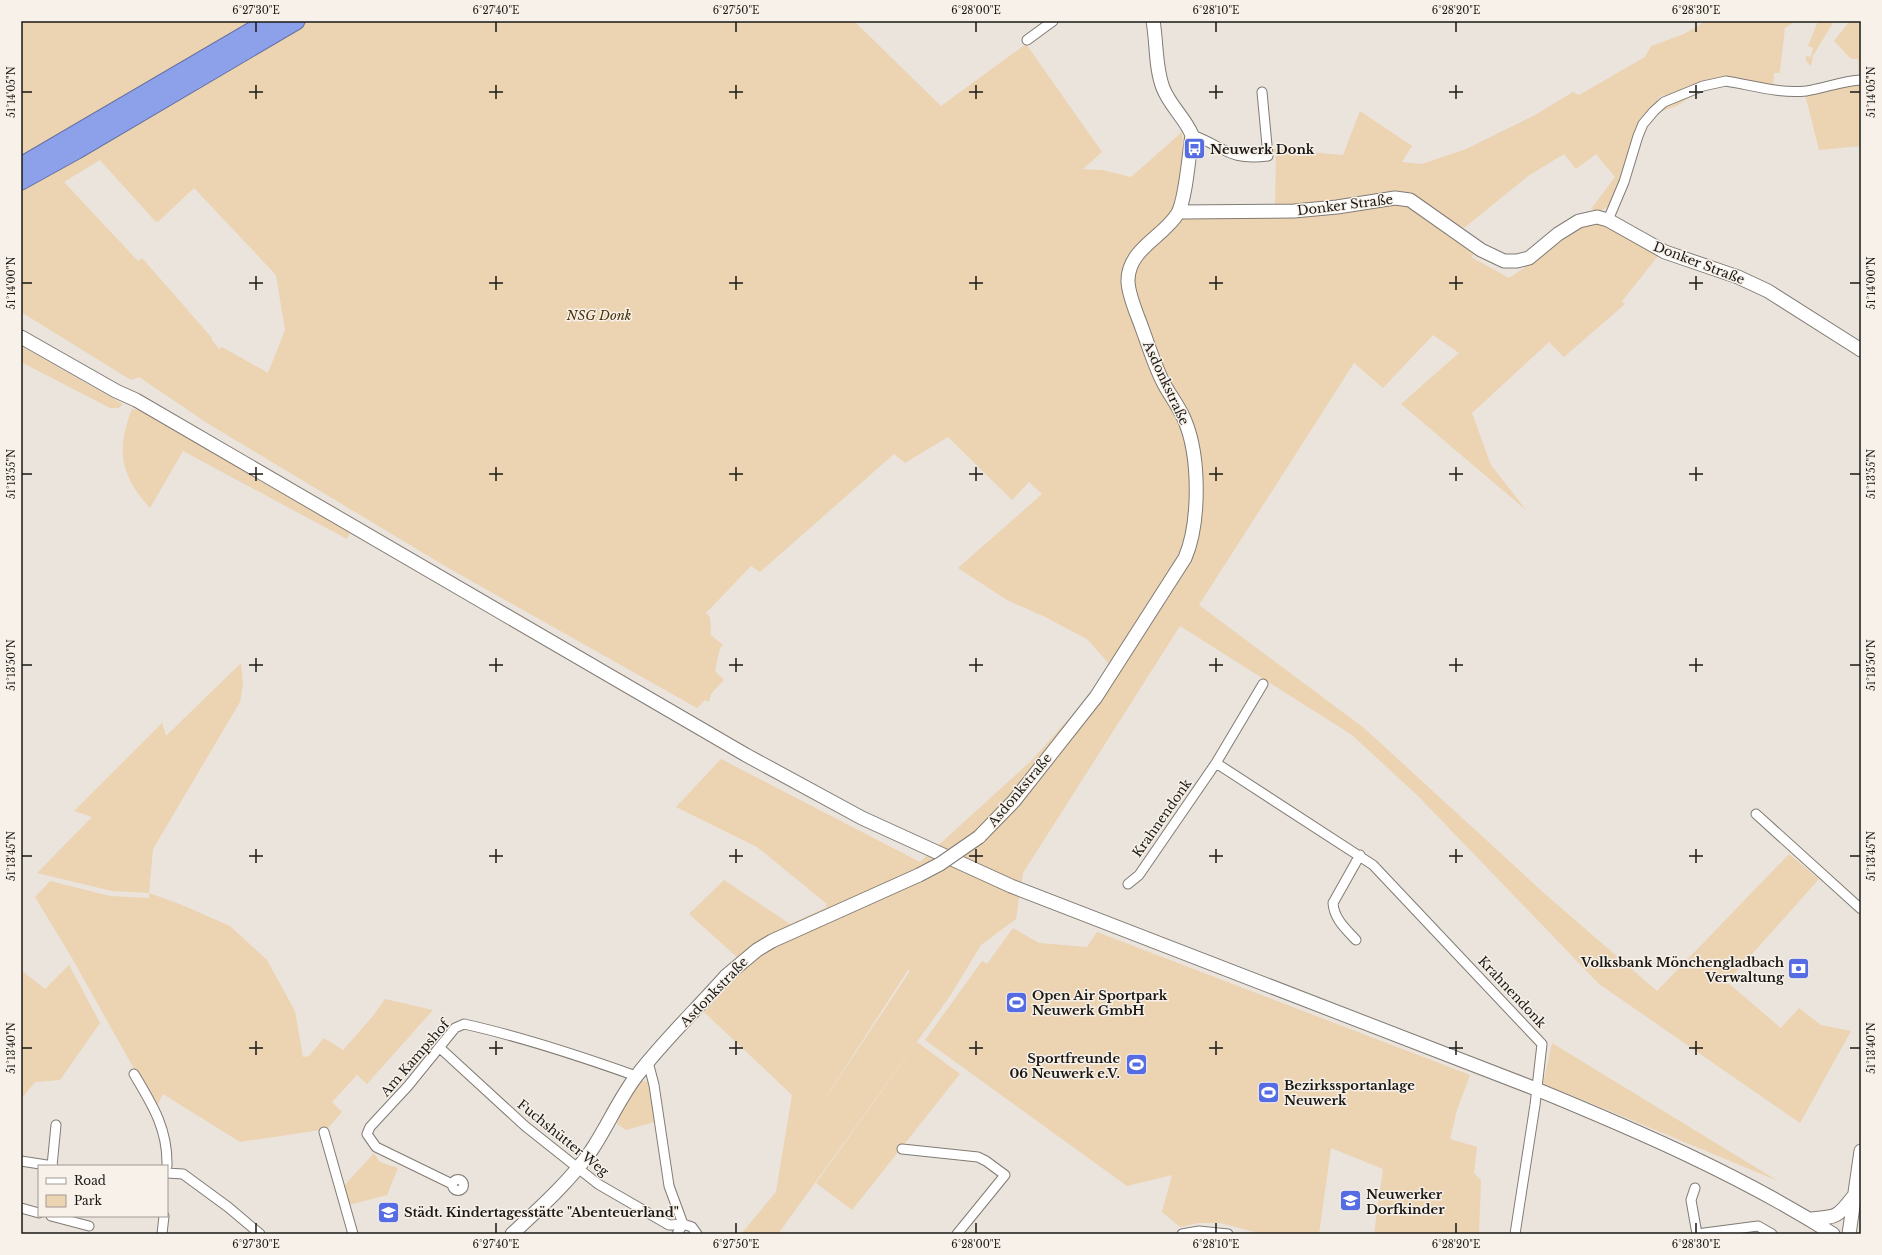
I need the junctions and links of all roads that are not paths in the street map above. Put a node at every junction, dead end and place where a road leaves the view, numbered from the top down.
1 (269, 21) edge
2 (296, 21) edge
3 (1053, 21) edge
4 (1153, 21) edge
5 (1027, 40) dead end
6 (1861, 80) edge
7 (1262, 92) dead end
8 (1192, 135) junction
9 (21, 166) edge
10 (21, 181) edge
11 (1178, 212) junction
12 (1608, 220) junction
13 (21, 328) edge
14 (21, 337) edge
15 (1861, 350) edge
16 (136, 400) junction
17 (1263, 684) dead end
18 (1216, 763) junction
19 (1756, 814) dead end
20 (1360, 855) junction
21 (1128, 884) dead end
22 (1861, 909) edge
23 (1356, 940) dead end
24 (440, 1048) junction
25 (648, 1062) junction
26 (134, 1074) dead end
27 (636, 1076) junction
28 (1536, 1089) junction
29 (56, 1125) dead end
30 (324, 1132) dead end
31 (902, 1149) dead end
32 (1861, 1151) edge
33 (21, 1161) edge
34 (46, 1165) edge
35 (52, 1165) edge
36 (167, 1165) edge
37 (578, 1168) junction
38 (168, 1173) edge
39 (452, 1184) dead end
40 (1695, 1188) dead end
41 (1854, 1196) junction
42 (21, 1208) edge
43 (38, 1213) edge
44 (55, 1217) edge
45 (164, 1217) edge
46 (1810, 1219) junction
47 (683, 1224) junction
48 (89, 1226) dead end
49 (162, 1234) edge
50 (260, 1234) edge
51 (353, 1234) edge
52 (512, 1234) edge
53 (677, 1234) edge
54 (697, 1234) edge
55 (957, 1234) edge
56 (1182, 1234) edge
57 (1228, 1234) edge
58 (1515, 1234) edge
59 (1697, 1234) edge
60 (1772, 1234) edge
61 (1833, 1234) edge
62 (1848, 1234) edge

1 - 9 highway
2 - 10 highway
3 - 5 street
4 - 8 street
6 - 12 street
7 - 8 street
8 - 11 street
11 - 12 street, Donker Straße
11 - 25 street, Asdonkstraße, bridge
12 - 15 street, Donker Straße
13 - 16 street
14 - 16 street
16 - 28 street
17 - 18 street, Krahnendonk
18 - 20 street, Krahnendonk
18 - 21 street, Krahnendonk
19 - 22 street
20 - 23 street
20 - 28 street, Krahnendonk
24 - 27 street, Am Kampshof
24 - 37 street, Fuchshütter Weg
24 - 39 street, Am Kampshof
25 - 27 street, Asdonkstraße
25 - 47 street
26 - 36 street
27 - 37 street, Asdonkstraße
28 - 46 street
28 - 58 street, Krahnendonk
29 - 35 street
30 - 51 street
31 - 55 street
32 - 41 street
33 - 34 street
37 - 47 street, Fuchshütter Weg
37 - 52 street, Asdonkstraße
38 - 50 street
40 - 59 street
41 - 46 street
41 - 62 street
42 - 43 street
44 - 48 street
45 - 49 street
46 - 61 street
47 - 53 street
47 - 54 street
56 - 57 street
59 - 60 street

